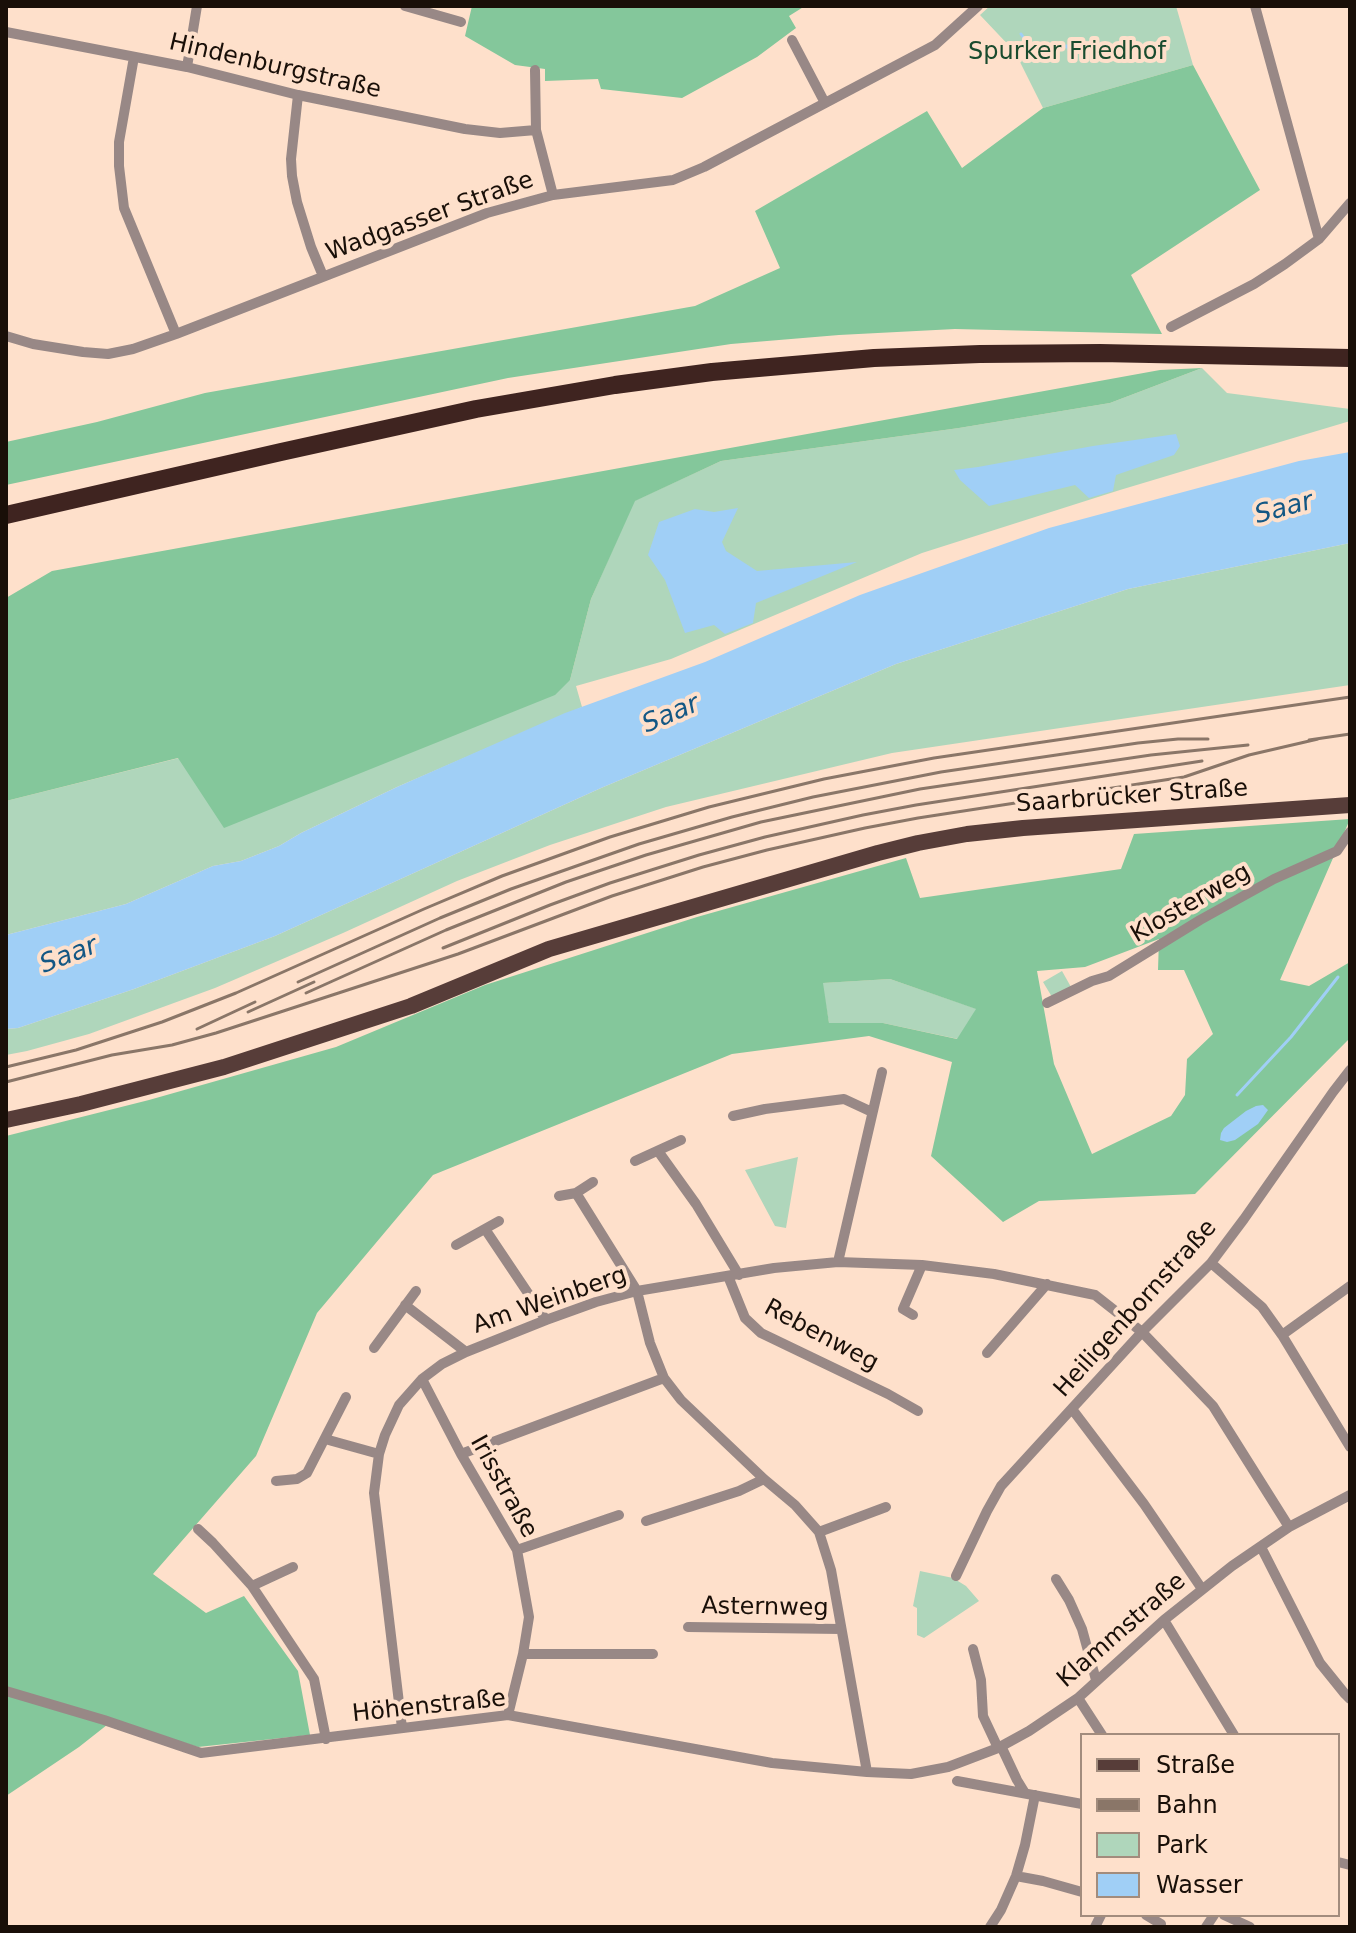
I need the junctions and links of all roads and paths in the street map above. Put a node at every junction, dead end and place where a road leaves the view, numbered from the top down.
1 (197, 6) edge
2 (405, 6) edge
3 (978, 6) edge
4 (1255, 6) edge
5 (461, 22) dead end
6 (6, 32) edge
7 (792, 40) dead end
8 (134, 57) junction
9 (187, 67) junction
10 (535, 70) dead end
11 (298, 95) junction
12 (825, 103) junction
13 (536, 130) junction
14 (553, 195) junction
15 (1350, 203) edge
16 (1319, 239) junction
17 (323, 276) junction
18 (1171, 327) dead end
19 (176, 334) junction
20 (6, 336) edge
21 (1350, 346) edge
22 (1099, 347) junction
23 (1313, 351) junction
24 (1350, 358) edge
25 (6, 503) edge
26 (6, 515) edge
27 (1350, 805) edge
28 (1350, 832) edge
29 (1047, 1003) dead end
30 (1350, 1070) edge
31 (882, 1072) dead end
32 (872, 1112) junction
33 (733, 1116) dead end
34 (6, 1120) edge
35 (681, 1140) dead end
36 (658, 1151) junction
37 (635, 1161) dead end
38 (593, 1182) dead end
39 (576, 1193) junction
40 (559, 1196) dead end
41 (499, 1221) dead end
42 (485, 1229) junction
43 (456, 1245) dead end
44 (838, 1262) junction
45 (1211, 1263) junction
46 (922, 1265) junction
47 (734, 1276) junction
48 (1047, 1284) junction
49 (1350, 1286) edge
50 (416, 1291) dead end
51 (637, 1291) junction
52 (405, 1305) junction
53 (913, 1315) dead end
54 (546, 1320) junction
55 (1142, 1332) junction
56 (1282, 1335) junction
57 (374, 1348) dead end
58 (466, 1352) junction
59 (987, 1353) dead end
60 (664, 1378) junction
61 (422, 1379) junction
62 (346, 1397) dead end
63 (1072, 1409) junction
64 (918, 1411) dead end
65 (325, 1439) junction
66 (1350, 1447) edge
67 (379, 1454) junction
68 (461, 1454) junction
69 (764, 1479) junction
70 (276, 1481) dead end
71 (1350, 1495) edge
72 (886, 1507) dead end
73 (619, 1515) dead end
74 (646, 1521) dead end
75 (1289, 1527) junction
76 (198, 1529) dead end
77 (819, 1532) junction
78 (1261, 1547) junction
79 (517, 1550) junction
80 (293, 1567) dead end
81 (956, 1576) dead end
82 (1056, 1579) dead end
83 (252, 1586) junction
84 (1202, 1589) junction
85 (1164, 1620) junction
86 (688, 1627) dead end
87 (841, 1629) junction
88 (973, 1649) dead end
89 (523, 1654) junction
90 (653, 1654) dead end
91 (1096, 1680) junction
92 (6, 1691) edge
93 (1078, 1698) junction
94 (1350, 1699) edge
95 (508, 1715) junction
96 (402, 1728) junction
97 (1101, 1733) edge
98 (1233, 1733) edge
99 (326, 1739) junction
100 (999, 1747) junction
101 (867, 1772) junction
102 (911, 1774) joint
103 (957, 1781) dead end
104 (1030, 1794) junction
105 (1080, 1804) edge
106 (1016, 1876) junction
107 (1080, 1891) edge
108 (1149, 1917) edge
109 (1228, 1917) edge
110 (1161, 1924) dead end
111 (990, 1927) edge
112 (1250, 1927) edge

1 - 9 street
2 - 5 street
3 - 12 street, Wadgasser Straße
4 - 16 street
6 - 8 street, Hindenburgstraße
7 - 12 street
8 - 9 street, Hindenburgstraße
8 - 19 street
9 - 11 street, Hindenburgstraße
10 - 13 street
11 - 13 street, Hindenburgstraße
11 - 17 street
12 - 14 street, Wadgasser Straße
13 - 14 street
14 - 17 street, Wadgasser Straße
15 - 16 street
16 - 18 street
17 - 19 street, Wadgasser Straße
19 - 20 street, Wadgasser Straße
21 - 23 highway
22 - 23 highway
22 - 25 highway
22 - 26 highway
23 - 24 highway
27 - 34 main road, Saarbrücker Straße
28 - 29 street, Klosterweg
30 - 45 street, Heiligenbornstraße
31 - 32 street
32 - 33 street
32 - 44 street
35 - 36 street
36 - 37 street
36 - 47 street, Rebenweg
38 - 39 street
39 - 40 street
39 - 51 street
41 - 42 street
42 - 43 street
42 - 54 street
44 - 46 street, Am Weinberg
44 - 47 street, Am Weinberg
45 - 55 street, Heiligenbornstraße
45 - 56 street
46 - 48 street, Am Weinberg
46 - 53 street
47 - 51 street, Am Weinberg
47 - 64 street, Rebenweg
48 - 55 street, Am Weinberg
48 - 59 street
49 - 56 street
50 - 52 street
51 - 54 street, Am Weinberg
51 - 60 street
52 - 57 street
52 - 58 street
54 - 58 street, Am Weinberg
55 - 63 street, Heiligenbornstraße
55 - 75 street, Am Weinberg
56 - 66 street
58 - 61 street, Am Weinberg
60 - 68 street
60 - 69 street
61 - 67 street, Am Weinberg
61 - 68 street, Irisstraße
62 - 65 street
63 - 81 street, Heiligenbornstraße
63 - 84 street
65 - 67 street
65 - 70 street
67 - 96 street, Am Weinberg
68 - 79 street, Irisstraße
69 - 74 street
69 - 77 street
71 - 75 street, Klammstraße
72 - 77 street
73 - 79 street
75 - 78 street, Klammstraße
76 - 83 street
77 - 87 street
78 - 84 street, Klammstraße
78 - 94 street
79 - 89 street, Irisstraße
80 - 83 street
82 - 91 street
83 - 99 street
84 - 85 street, Klammstraße
85 - 91 street, Klammstraße
85 - 98 street
86 - 87 street, Asternweg
87 - 101 street
88 - 100 street
89 - 90 street
89 - 95 street, Irisstraße
91 - 93 street, Klammstraße
92 - 99 street, Höhenstraße
93 - 97 street
93 - 100 street, Klammstraße
95 - 96 street, Höhenstraße
95 - 101 street, Höhenstraße
96 - 99 street, Höhenstraße
100 - 102 street, Klammstraße
100 - 104 street
101 - 102 street, Höhenstraße
103 - 104 street
104 - 105 street
104 - 106 street
106 - 107 street
106 - 111 street
108 - 110 street
109 - 112 street

